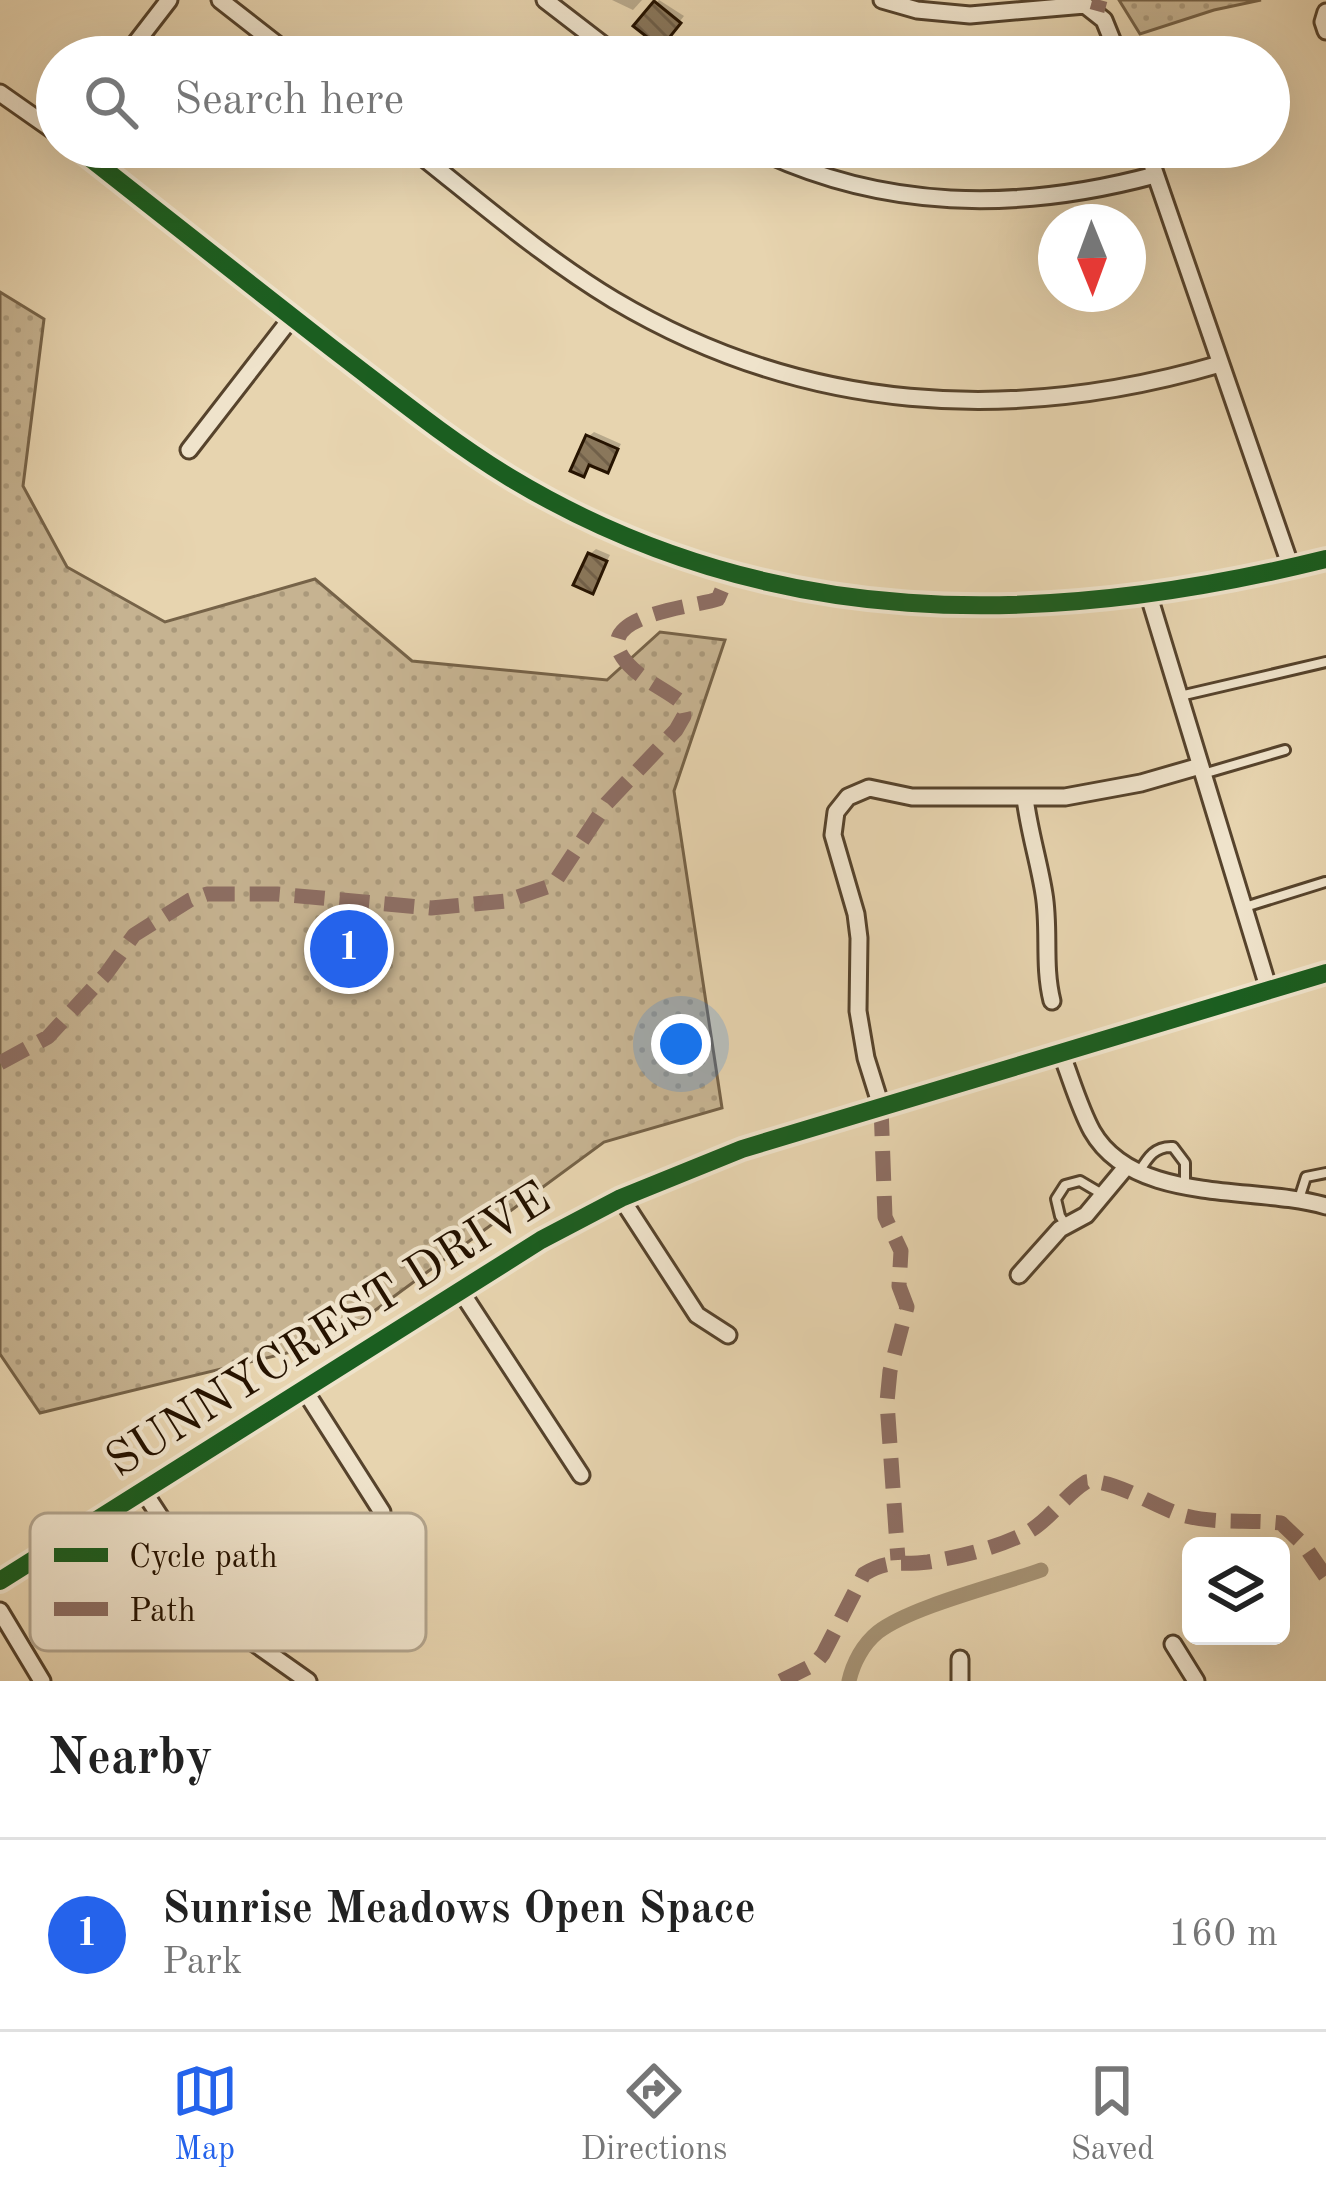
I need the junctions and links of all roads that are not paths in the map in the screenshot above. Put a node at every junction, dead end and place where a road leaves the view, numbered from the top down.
1 (169, 0) edge
2 (220, 0) edge
3 (545, 0) edge
4 (882, 0) edge
5 (1326, 11) edge
6 (1326, 31) edge
7 (141, 36) edge
8 (266, 36) edge
9 (592, 36) edge
10 (1110, 36) edge
11 (0, 93) edge
12 (36, 118) edge
13 (103, 168) edge
14 (437, 168) edge
15 (803, 168) edge
16 (1153, 168) edge
17 (1155, 175) junction
18 (292, 317) junction
19 (1220, 364) junction
20 (189, 450) dead end
21 (1326, 559) edge
22 (1291, 567) junction
23 (1148, 593) junction
24 (1326, 662) edge
25 (1179, 696) junction
26 (1285, 750) dead end
27 (1201, 770) junction
28 (1025, 798) junction
29 (1325, 882) edge
30 (1243, 907) junction
31 (1326, 974) edge
32 (1269, 990) junction
33 (1052, 1001) dead end
34 (1061, 1053) junction
35 (881, 1106) junction
36 (1132, 1170) junction
37 (1326, 1173) edge
38 (1185, 1185) junction
39 (1103, 1195) junction
40 (621, 1198) junction
41 (1299, 1199) junction
42 (1326, 1206) edge
43 (1067, 1226) junction
44 (1019, 1275) dead end
45 (462, 1293) junction
46 (728, 1336) dead end
47 (305, 1391) junction
48 (581, 1475) dead end
49 (144, 1492) junction
50 (110, 1513) edge
51 (158, 1513) edge
52 (382, 1513) edge
53 (30, 1562) edge
54 (0, 1581) edge
55 (0, 1612) edge
56 (1173, 1644) dead end
57 (266, 1651) edge
58 (960, 1659) dead end
59 (42, 1681) edge
60 (308, 1681) edge
61 (960, 1681) edge
62 (1196, 1681) edge

1 - 7 street
2 - 8 street
3 - 9 street
4 - 10 street
5 - 6 street
11 - 12 street
13 - 18 street
14 - 19 street
15 - 17 street
16 - 17 street
17 - 19 street
18 - 20 street
18 - 23 street
19 - 22 street
21 - 22 street
22 - 23 street
23 - 25 street
24 - 25 lane
25 - 27 street
26 - 27 lane
27 - 28 street
27 - 30 street
28 - 33 street
28 - 35 street
29 - 30 lane
30 - 32 street
31 - 32 street, SUNNYCREST DRIVE
32 - 34 street, SUNNYCREST DRIVE
34 - 35 street, SUNNYCREST DRIVE
34 - 36 street
35 - 40 street, SUNNYCREST DRIVE
36 - 38 street
36 - 38 lane
36 - 39 street
37 - 41 lane
38 - 41 street
39 - 43 street
39 - 43 lane
40 - 45 street, SUNNYCREST DRIVE
40 - 46 street
41 - 42 street
43 - 44 street
45 - 47 street, SUNNYCREST DRIVE
45 - 48 street
47 - 49 street, SUNNYCREST DRIVE
47 - 52 street
49 - 50 street, SUNNYCREST DRIVE
49 - 51 street
53 - 54 street, SUNNYCREST DRIVE
55 - 59 street
56 - 62 street
57 - 60 street
58 - 61 street

